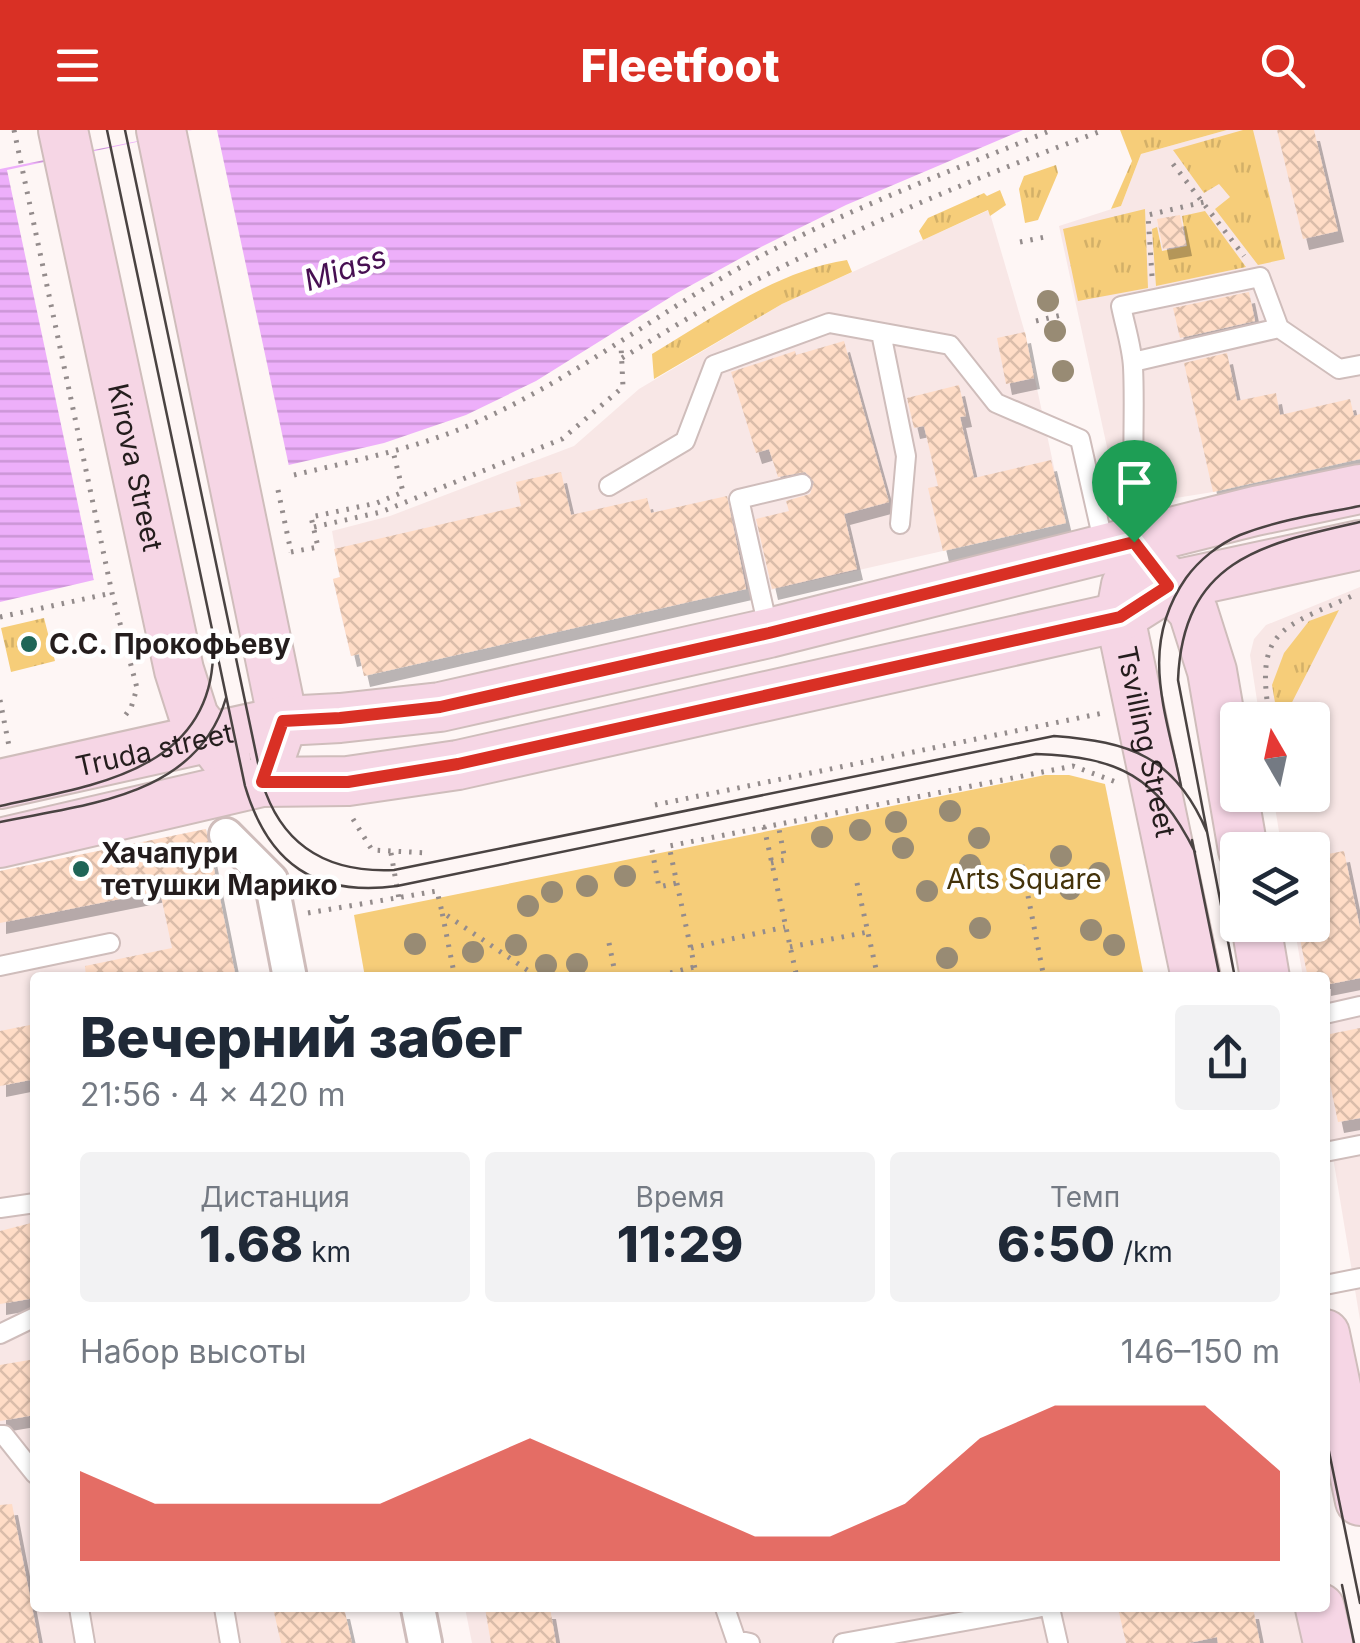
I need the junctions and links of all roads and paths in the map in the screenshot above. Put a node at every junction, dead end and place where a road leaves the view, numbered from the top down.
1 (14, 130) edge
2 (1052, 130) edge
3 (1104, 130) edge
4 (161, 133) edge
5 (65, 143) edge
6 (1173, 164) dead end
7 (1204, 202) junction
8 (1050, 236) dead end
9 (1020, 242) dead end
10 (1260, 277) junction
11 (1153, 300) junction
12 (1066, 314) dead end
13 (1036, 320) dead end
14 (1278, 328) junction
15 (881, 333) junction
16 (620, 343) junction
17 (622, 358) junction
18 (1133, 362) junction
19 (1360, 365) edge
20 (393, 451) junction
21 (294, 474) dead end
22 (802, 484) dead end
23 (609, 486) dead end
24 (1360, 489) edge
25 (900, 524) dead end
26 (314, 526) junction
27 (1127, 543) junction
28 (1360, 544) edge
29 (269, 550) junction
30 (1168, 586) junction
31 (112, 594) junction
32 (1354, 595) dead end
33 (0, 617) edge
34 (1120, 617) junction
35 (769, 633) junction
36 (0, 700) edge
37 (1267, 702) edge
38 (1105, 713) dead end
39 (283, 721) junction
40 (119, 722) dead end
41 (210, 736) junction
42 (6, 771) edge
43 (254, 784) junction
44 (1122, 784) dead end
45 (656, 805) dead end
46 (350, 814) dead end
47 (778, 824) junction
48 (764, 827) junction
49 (1240, 832) edge
50 (226, 835) dead end
51 (0, 843) edge
52 (652, 850) dead end
53 (392, 853) junction
54 (428, 853) dead end
55 (771, 863) junction
56 (1022, 864) dead end
57 (677, 883) junction
58 (858, 883) dead end
59 (400, 899) junction
60 (442, 912) junction
61 (278, 917) junction
62 (785, 927) junction
63 (868, 932) junction
64 (110, 942) dead end
65 (1259, 942) edge
66 (609, 943) dead end
67 (790, 947) junction
68 (690, 948) junction
69 (0, 966) edge
70 (694, 968) junction
71 (289, 972) edge
72 (454, 972) edge
73 (530, 972) edge
74 (615, 972) edge
75 (676, 972) edge
76 (695, 972) edge
77 (795, 972) edge
78 (877, 972) edge
79 (1043, 972) edge
80 (1195, 972) edge
81 (1263, 972) edge
82 (1360, 1006) edge
83 (1330, 1013) edge
84 (1360, 1145) edge
85 (1330, 1151) edge
86 (30, 1203) edge
87 (0, 1208) edge
88 (1360, 1278) edge
89 (1330, 1285) edge
90 (30, 1319) edge
91 (0, 1334) edge
92 (1330, 1358) edge
93 (0, 1435) edge
94 (30, 1468) edge
95 (1360, 1501) edge
96 (80, 1612) edge
97 (225, 1612) edge
98 (419, 1612) edge
99 (726, 1612) edge
100 (1015, 1612) edge
101 (1051, 1612) edge
102 (1321, 1612) edge
103 (86, 1643) edge
104 (230, 1643) edge
105 (425, 1643) edge
106 (750, 1643) edge
107 (843, 1643) edge
108 (1058, 1643) edge
109 (1328, 1643) edge

1 - 31 path
2 - 16 path
3 - 17 path
4 - 29 main road
5 - 41 main road, Kirova Street
6 - 7 path
7 - 10 path
7 - 11 path
8 - 9 path
10 - 11 lane
10 - 14 lane
11 - 18 lane
12 - 13 path
14 - 18 lane
14 - 19 lane
15 - 23 lane
15 - 25 lane
15 - 27 lane
16 - 17 path
16 - 20 path
17 - 26 path
18 - 27 lane
20 - 21 path
20 - 26 path
22 - 35 lane
24 - 27 main road, Truda street
26 - 29 path
27 - 30 main road
27 - 34 main road, Tsvilling Street
27 - 35 main road, Truda street
28 - 30 main road
29 - 39 main road
30 - 34 main road
30 - 49 main road
31 - 33 path
31 - 40 path
32 - 37 path
34 - 43 main road, Truda street
34 - 80 main road, Tsvilling Street
35 - 39 main road, Truda street
36 - 42 path
38 - 45 path
39 - 41 main road, Truda street
39 - 43 main road
41 - 42 main road, Truda street
41 - 43 main road, Kirova Street
43 - 51 main road, Truda street
44 - 47 path
46 - 53 path
47 - 48 path
47 - 55 path
48 - 55 path
48 - 57 path
50 - 61 street
52 - 57 path
53 - 54 path
53 - 59 path
55 - 62 path
56 - 79 path
57 - 68 path
58 - 63 path
59 - 60 path
59 - 61 path
60 - 72 path
60 - 73 path
61 - 71 street
62 - 67 path
62 - 68 path
63 - 67 path
63 - 78 path
64 - 69 lane
65 - 81 main road
66 - 74 path
67 - 77 path
68 - 70 path
70 - 75 path
70 - 76 path
82 - 83 lane
84 - 85 lane
86 - 87 lane
88 - 89 lane
90 - 91 lane
92 - 95 main road
93 - 94 lane
96 - 103 lane
97 - 104 lane
98 - 105 street
99 - 106 lane
100 - 107 lane
101 - 108 lane
102 - 109 main road

